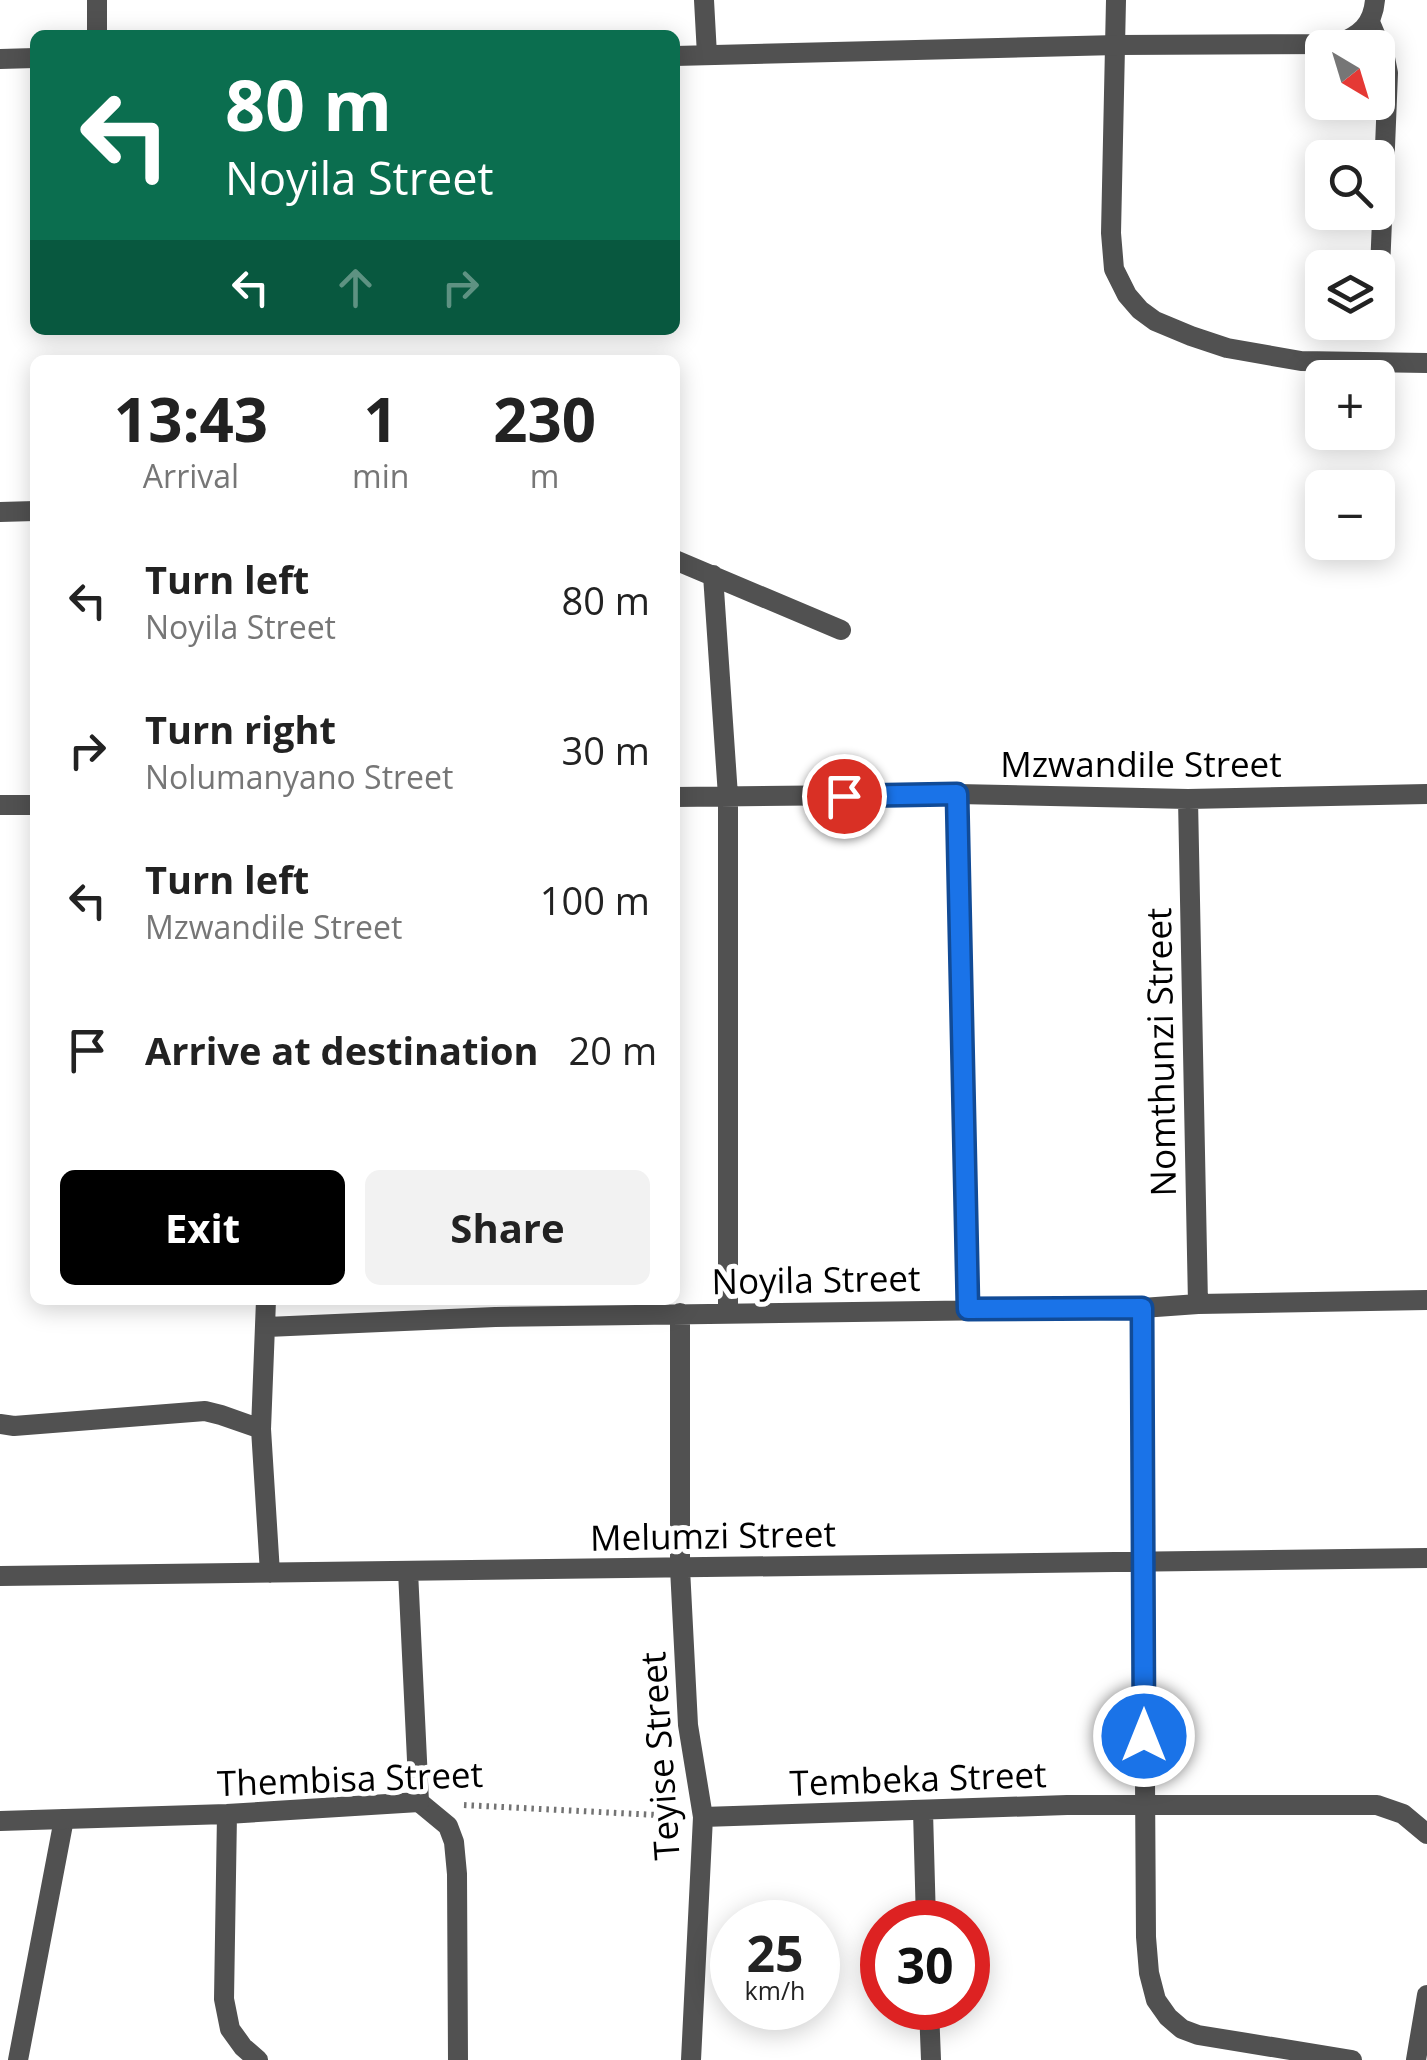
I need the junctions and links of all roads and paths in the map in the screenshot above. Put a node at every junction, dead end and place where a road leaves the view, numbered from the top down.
1 (96, 0) edge
2 (704, 0) edge
3 (1116, 0) edge
4 (1374, 0) edge
5 (1370, 22) junction
6 (97, 30) edge
7 (1117, 45) junction
8 (680, 56) edge
9 (707, 56) junction
10 (0, 58) edge
11 (30, 58) edge
12 (1380, 250) edge
13 (1305, 361) edge
14 (1395, 362) edge
15 (1427, 363) edge
16 (30, 511) edge
17 (0, 512) edge
18 (680, 562) edge
19 (713, 576) junction
20 (841, 630) dead end
21 (957, 794) junction
22 (1427, 794) edge
23 (728, 796) junction
24 (680, 797) edge
25 (1188, 799) junction
26 (0, 805) edge
27 (30, 805) edge
28 (1427, 1300) edge
29 (1198, 1304) junction
30 (266, 1305) edge
31 (495, 1308) edge
32 (1142, 1308) junction
33 (968, 1309) junction
34 (728, 1312) junction
35 (680, 1314) junction
36 (266, 1327) junction
37 (0, 1424) edge
38 (262, 1429) junction
39 (1427, 1558) edge
40 (1144, 1561) junction
41 (680, 1568) junction
42 (408, 1571) junction
43 (270, 1573) junction
44 (0, 1576) edge
45 (419, 1802) junction
46 (1144, 1807) junction
47 (923, 1811) junction
48 (227, 1814) junction
49 (702, 1817) junction
50 (64, 1819) junction
51 (0, 1821) edge
52 (1427, 1834) edge
53 (925, 1900) edge
54 (1427, 1996) edge
55 (930, 2030) edge
56 (18, 2060) edge
57 (258, 2060) edge
58 (458, 2060) edge
59 (691, 2060) edge
60 (931, 2060) edge
61 (1352, 2060) edge
62 (1416, 2060) edge

1 - 6 street
2 - 9 street
3 - 7 street
4 - 5 street
5 - 7 street
5 - 12 street
7 - 9 street
7 - 13 street
8 - 9 street
10 - 11 street
14 - 15 street
16 - 17 street
18 - 19 street
19 - 20 street
19 - 23 street
21 - 23 street, Mzwandile Street
21 - 25 street, Mzwandile Street
21 - 33 street
22 - 25 street, Mzwandile Street
23 - 24 street, Mzwandile Street
23 - 34 street
25 - 29 street, Nomthunzi Street
26 - 27 street
28 - 29 street, Noyila Street
29 - 32 street, Noyila Street
30 - 36 street
31 - 35 street, Noyila Street
31 - 36 street, Noyila Street
32 - 33 street, Noyila Street
32 - 40 street
33 - 34 street, Noyila Street
34 - 35 street, Noyila Street
35 - 41 street, Teyise Street
36 - 38 street
37 - 38 street
38 - 43 street
39 - 40 street, Melumzi Street
40 - 41 street, Melumzi Street
40 - 46 street
41 - 42 street, Melumzi Street
41 - 49 street, Teyise Street
42 - 43 street, Melumzi Street
42 - 45 street
43 - 44 street, Melumzi Street
45 - 48 street, Thembisa Street
45 - 49 path, Thembisa Street
45 - 58 street
46 - 47 street, Tembeka Street
46 - 52 street, Tembeka Street
46 - 61 street
47 - 49 street, Tembeka Street
47 - 53 street
48 - 50 street, Thembisa Street
48 - 57 street
49 - 59 street, Teyise Street
50 - 51 street, Thembisa Street
50 - 56 street
54 - 62 street
55 - 60 street

